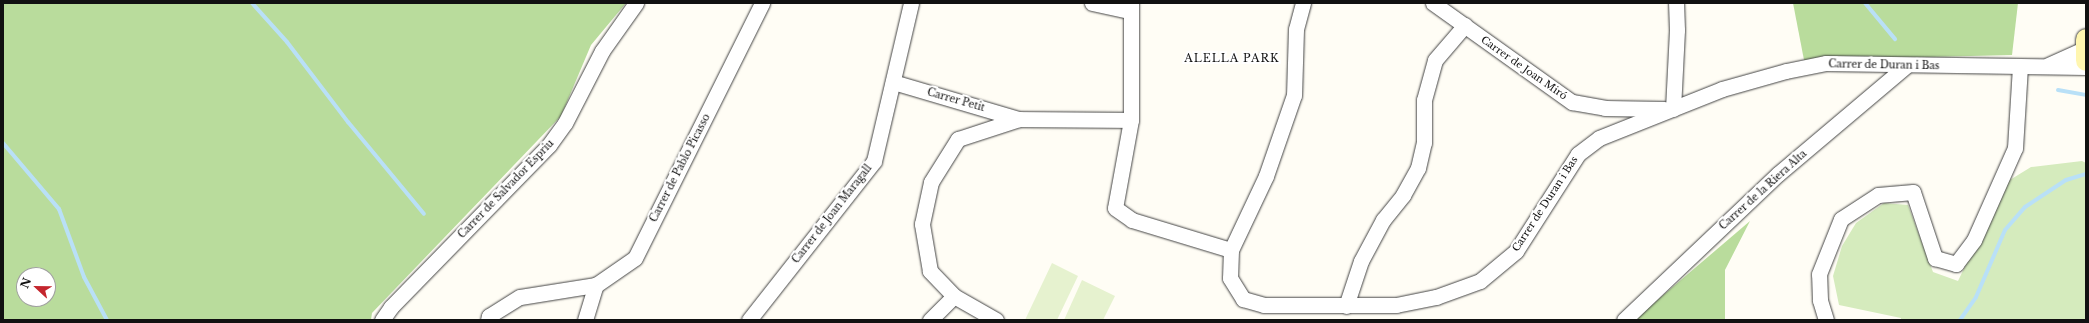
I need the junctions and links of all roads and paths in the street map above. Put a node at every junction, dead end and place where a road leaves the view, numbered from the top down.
1 (636, 3) edge
2 (762, 3) edge
3 (912, 3) edge
4 (1092, 3) edge
5 (1303, 3) edge
6 (1433, 3) edge
7 (1676, 3) edge
8 (1131, 7) edge
9 (1465, 25) junction
10 (2086, 54) edge
11 (1907, 65) junction
12 (2020, 67) junction
13 (893, 82) junction
14 (1673, 109) junction
15 (1019, 119) junction
16 (1131, 120) junction
17 (1231, 250) junction
18 (596, 285) junction
19 (954, 296) junction
20 (1346, 306) junction
21 (382, 320) edge
22 (488, 320) edge
23 (584, 320) edge
24 (749, 320) edge
25 (930, 320) edge
26 (996, 320) edge
27 (1624, 320) edge
28 (1826, 320) edge

1 - 21 street, Carrer de Salvador Espriu
2 - 18 street, Carrer de Pablo Picasso
3 - 13 street, Carrer de Joan Maragall
4 - 8 street
5 - 17 street
6 - 9 street, Carrer de Joan Miró
7 - 14 street
8 - 16 street
9 - 14 street, Carrer de Joan Miró
9 - 20 street
10 - 12 street, Carrer de Duran i Bas
11 - 12 street, Carrer de Duran i Bas
11 - 14 street, Carrer de Duran i Bas
11 - 27 street, Carrer de la Riera Alta
12 - 28 street
13 - 15 street, Carrer Petit
13 - 24 street, Carrer de Joan Maragall
14 - 20 street, Carrer de Duran i Bas
15 - 16 street
15 - 19 street
16 - 17 street
17 - 20 street, Carrer de Duran i Bas
18 - 22 street
18 - 23 street
19 - 25 street
19 - 26 street

